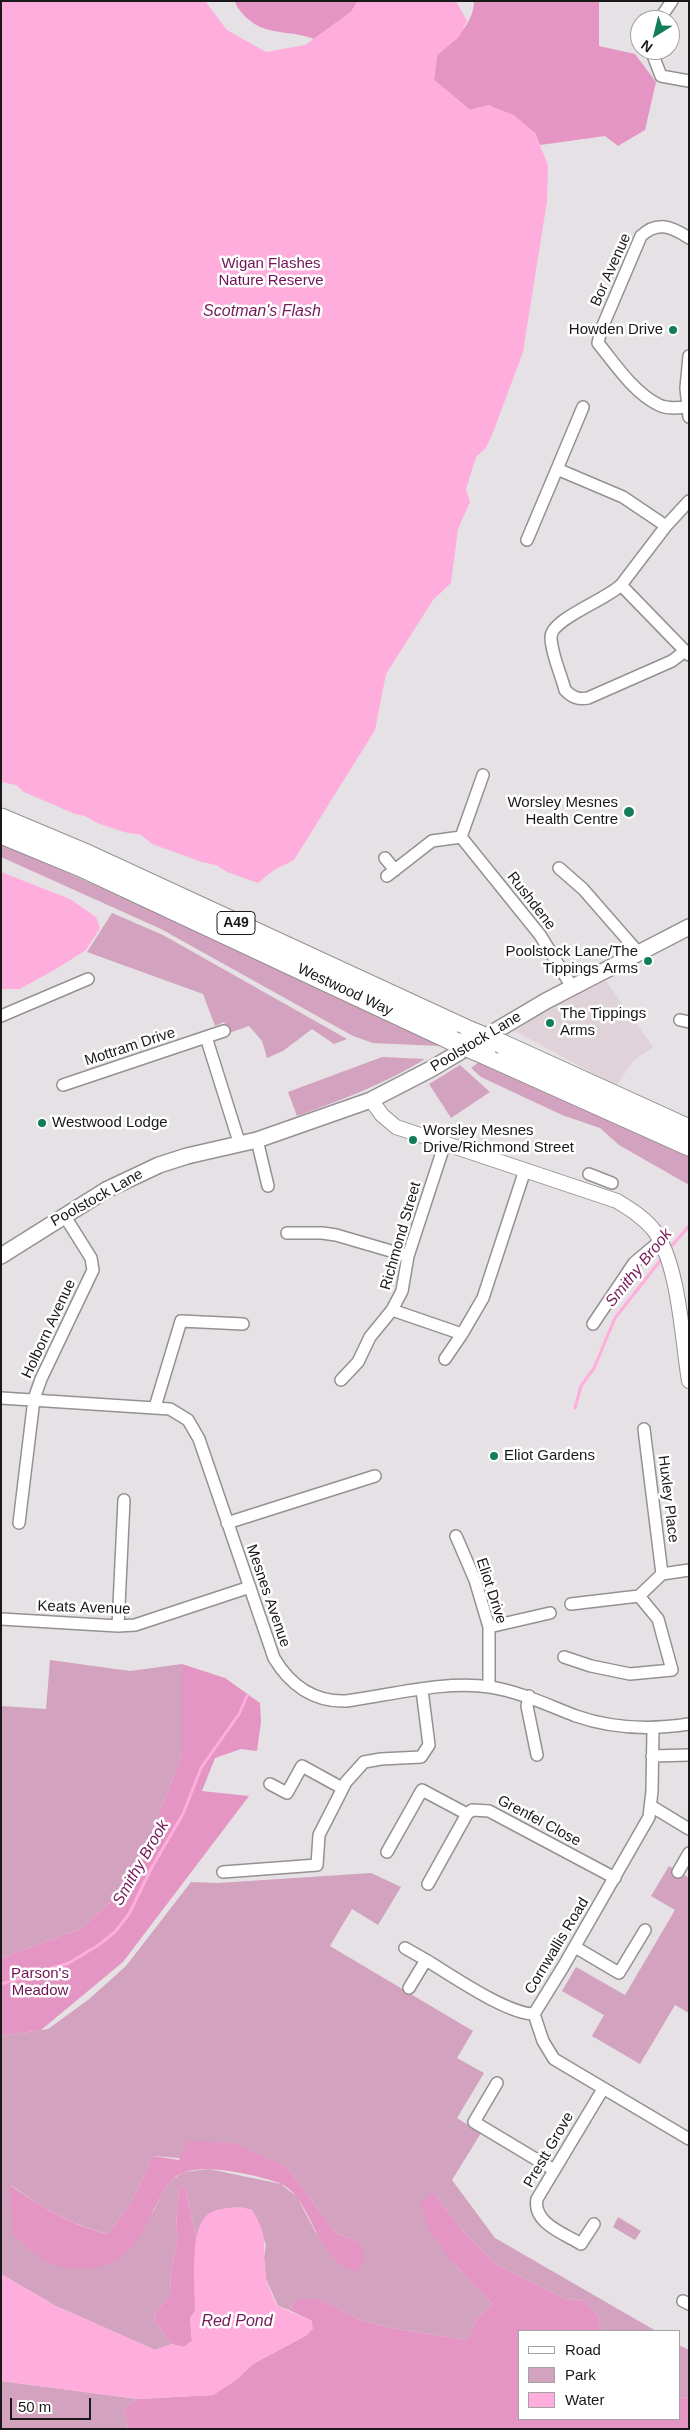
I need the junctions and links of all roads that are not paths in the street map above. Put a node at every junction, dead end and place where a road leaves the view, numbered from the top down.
1 (655, 60) edge
2 (689, 81) edge
3 (689, 238) edge
4 (689, 356) edge
5 (583, 407) dead end
6 (688, 412) edge
7 (557, 469) junction
8 (689, 501) edge
9 (666, 526) junction
10 (527, 540) dead end
11 (621, 585) junction
12 (687, 653) edge
13 (483, 774) dead end
14 (1, 818) edge
15 (1, 834) edge
16 (462, 837) junction
17 (385, 858) dead end
18 (559, 868) dead end
19 (689, 927) edge
20 (638, 952) junction
21 (88, 979) dead end
22 (572, 987) junction
23 (1, 1016) edge
24 (224, 1031) dead end
25 (206, 1037) junction
26 (63, 1085) dead end
27 (371, 1100) junction
28 (689, 1129) edge
29 (257, 1140) junction
30 (445, 1143) junction
31 (240, 1145) junction
32 (689, 1146) edge
33 (525, 1170) junction
34 (612, 1183) dead end
35 (268, 1186) dead end
36 (591, 1192) junction
37 (64, 1215) junction
38 (287, 1233) dead end
39 (664, 1249) junction
40 (1, 1256) edge
41 (408, 1256) junction
42 (683, 1303) edge
43 (392, 1310) junction
44 (243, 1324) dead end
45 (593, 1324) dead end
46 (462, 1334) junction
47 (445, 1359) dead end
48 (341, 1380) dead end
49 (689, 1381) edge
50 (1, 1398) edge
51 (34, 1399) junction
52 (155, 1407) junction
53 (644, 1428) dead end
54 (375, 1476) dead end
55 (124, 1500) dead end
56 (19, 1523) dead end
57 (227, 1523) junction
58 (456, 1536) dead end
59 (689, 1570) edge
60 (662, 1574) junction
61 (250, 1587) junction
62 (638, 1596) junction
63 (571, 1604) dead end
64 (550, 1613) dead end
65 (1, 1619) edge
66 (118, 1626) junction
67 (489, 1627) junction
68 (564, 1657) dead end
69 (489, 1686) junction
70 (422, 1690) junction
71 (529, 1696) junction
72 (689, 1724) edge
73 (653, 1729) junction
74 (537, 1755) dead end
75 (689, 1755) edge
76 (652, 1756) junction
77 (270, 1784) dead end
78 (342, 1788) junction
79 (651, 1806) junction
80 (467, 1814) junction
81 (689, 1829) edge
82 (387, 1852) dead end
83 (689, 1853) edge
84 (223, 1872) dead end
85 (678, 1872) dead end
86 (615, 1878) junction
87 (428, 1884) dead end
88 (645, 1930) dead end
89 (575, 1947) junction
90 (405, 1948) dead end
91 (426, 1960) junction
92 (409, 1988) dead end
93 (534, 2014) junction
94 (497, 2083) dead end
95 (603, 2089) junction
96 (688, 2137) edge
97 (554, 2170) junction
98 (594, 2224) dead end

1 - 2 street
3 - 6 street, Bor Avenue
4 - 6 street
5 - 7 street
7 - 9 street
7 - 10 street
8 - 9 street
9 - 11 street
11 - 12 street
11 - 12 street
13 - 16 street
14 - 28 highway, Westwood Way / A49, bridge
15 - 32 highway, Westwood Way / A49, bridge
16 - 17 street
16 - 22 street, Rushdene
18 - 20 street
19 - 20 main road, Poolstock Lane
20 - 22 main road, Poolstock Lane
21 - 23 street
22 - 27 main road, Poolstock Lane
24 - 25 street, Mottram Drive
25 - 26 street, Mottram Drive
25 - 31 street
27 - 29 main road, Poolstock Lane
27 - 30 street
29 - 31 main road, Poolstock Lane
29 - 35 street
30 - 33 street
30 - 41 street, Richmond Street
31 - 37 main road, Poolstock Lane
33 - 36 street
33 - 46 street
34 - 36 street
36 - 39 street
37 - 40 main road, Poolstock Lane
37 - 51 street, Holborn Avenue
38 - 41 street
39 - 42 street
39 - 45 street
41 - 43 street, Richmond Street
42 - 49 street
43 - 46 street
43 - 48 street, Richmond Street
44 - 52 street
46 - 47 street
50 - 51 street, Mesnes Avenue
51 - 52 street, Mesnes Avenue
51 - 56 street, Holborn Avenue
52 - 57 street, Mesnes Avenue
53 - 60 street, Huxley Place
54 - 57 street
55 - 66 street
57 - 61 street, Mesnes Avenue
58 - 67 street, Eliot Drive
59 - 60 street
60 - 62 street
61 - 66 street, Keats Avenue
61 - 70 street, Mesnes Avenue
62 - 63 street
62 - 68 street
64 - 67 street
65 - 66 street, Keats Avenue
67 - 69 street, Eliot Drive
69 - 70 street, Mesnes Avenue
69 - 71 street, Mesnes Avenue
70 - 78 street
71 - 73 street, Mesnes Avenue
71 - 74 street
72 - 73 street, Mesnes Avenue
73 - 76 street, Cornwallis Road
75 - 76 street
76 - 79 street, Cornwallis Road
77 - 78 street
78 - 84 street
79 - 81 street
79 - 86 street, Cornwallis Road
80 - 82 street
80 - 86 street, Grenfel Close
80 - 87 street
83 - 85 street
86 - 89 street, Cornwallis Road
88 - 89 street
89 - 93 street, Cornwallis Road
90 - 91 street
91 - 92 street
91 - 93 street
93 - 95 street, Cornwallis Road
94 - 97 street
95 - 96 street, Cornwallis Road
95 - 97 street, Prestt Grove
97 - 98 street, Prestt Grove

